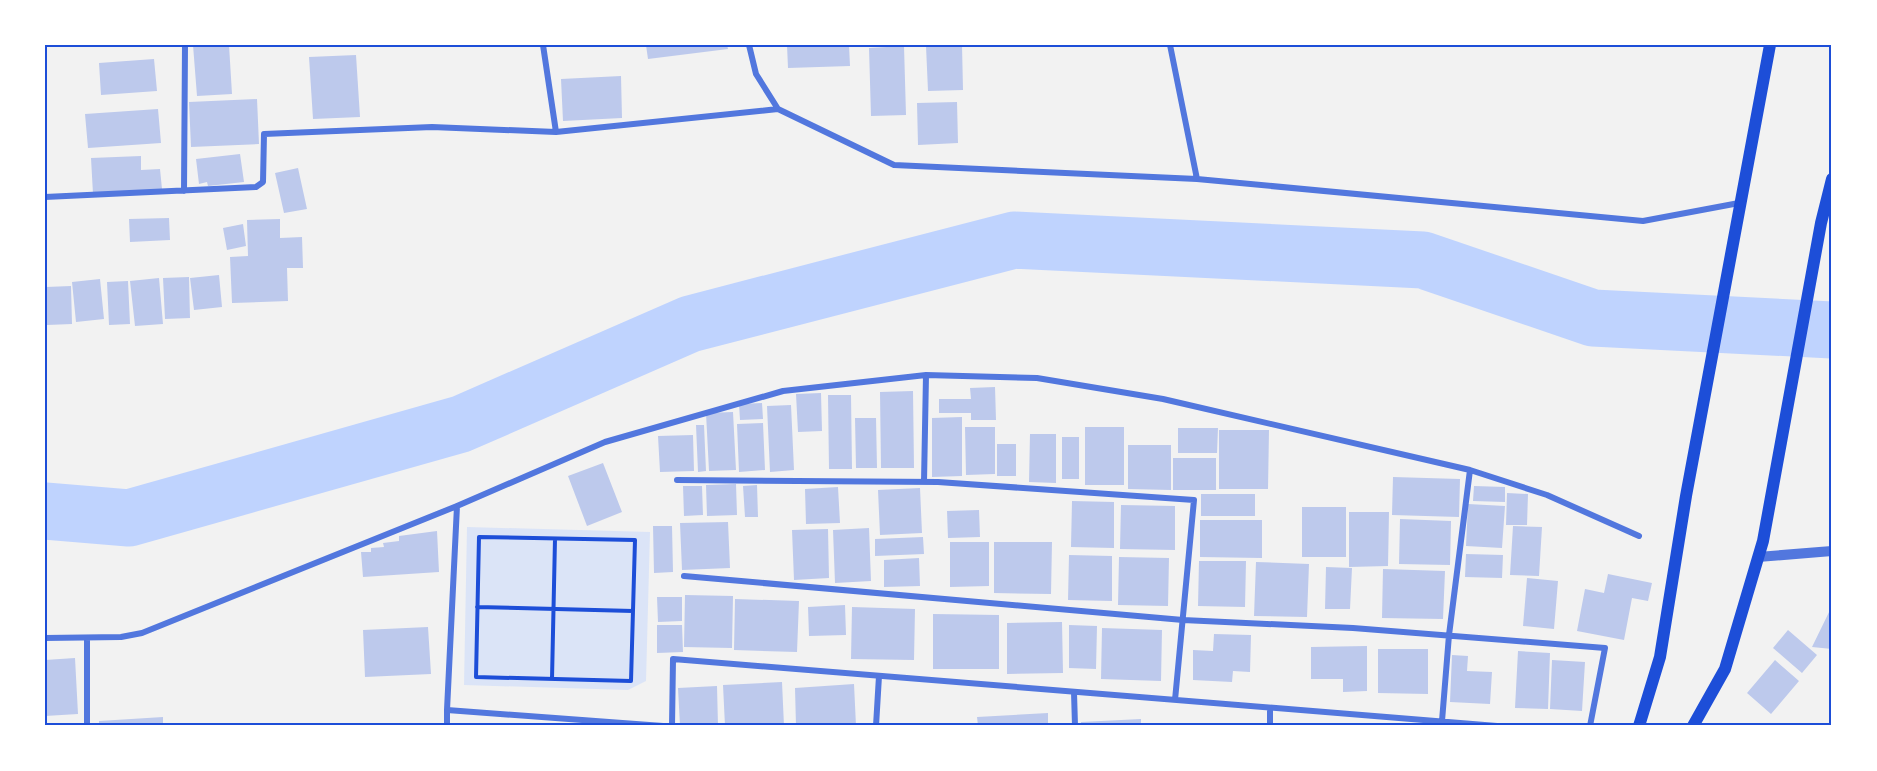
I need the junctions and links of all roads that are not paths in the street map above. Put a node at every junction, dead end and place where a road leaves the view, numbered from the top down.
1 (185, 45) edge
2 (543, 45) edge
3 (749, 45) edge
4 (1170, 45) edge
5 (1770, 45) edge
6 (778, 109) junction
7 (556, 132) junction
8 (1197, 179) junction
9 (1832, 179) edge
10 (184, 191) junction
11 (45, 197) edge
12 (1739, 203) junction
13 (926, 375) junction
14 (1470, 470) junction
15 (677, 480) dead end
16 (924, 482) junction
17 (457, 506) junction
18 (1639, 536) dead end
19 (1832, 551) edge
20 (1758, 556) junction
21 (684, 576) dead end
22 (1183, 620) junction
23 (1449, 635) junction
24 (45, 638) edge
25 (87, 639) junction
26 (879, 676) junction
27 (1074, 692) junction
28 (1175, 700) junction
29 (1270, 708) junction
30 (447, 710) junction
31 (1442, 722) junction
32 (87, 726) edge
33 (447, 726) edge
34 (663, 726) edge
35 (672, 726) edge
36 (876, 726) edge
37 (1075, 726) edge
38 (1270, 726) edge
39 (1497, 726) edge
40 (1590, 726) edge
41 (1640, 726) edge
42 (1693, 726) edge

1 - 10 street
2 - 7 street
3 - 6 street
4 - 8 street
5 - 12 main road
6 - 7 street
6 - 8 street
7 - 10 street
8 - 12 street
9 - 20 main road
10 - 11 street
12 - 41 main road
13 - 14 street
13 - 16 street
13 - 17 street
14 - 18 street
14 - 23 street
15 - 16 street
16 - 22 street
17 - 25 street
17 - 30 street
19 - 20 street
20 - 42 main road
21 - 22 street
22 - 23 street
22 - 28 street
23 - 31 street
23 - 40 street
24 - 25 street
25 - 32 street
26 - 27 street
26 - 35 street
26 - 36 street
27 - 28 street
27 - 37 street
28 - 29 street
29 - 31 street
29 - 38 street
30 - 33 street
30 - 34 street
31 - 39 street

